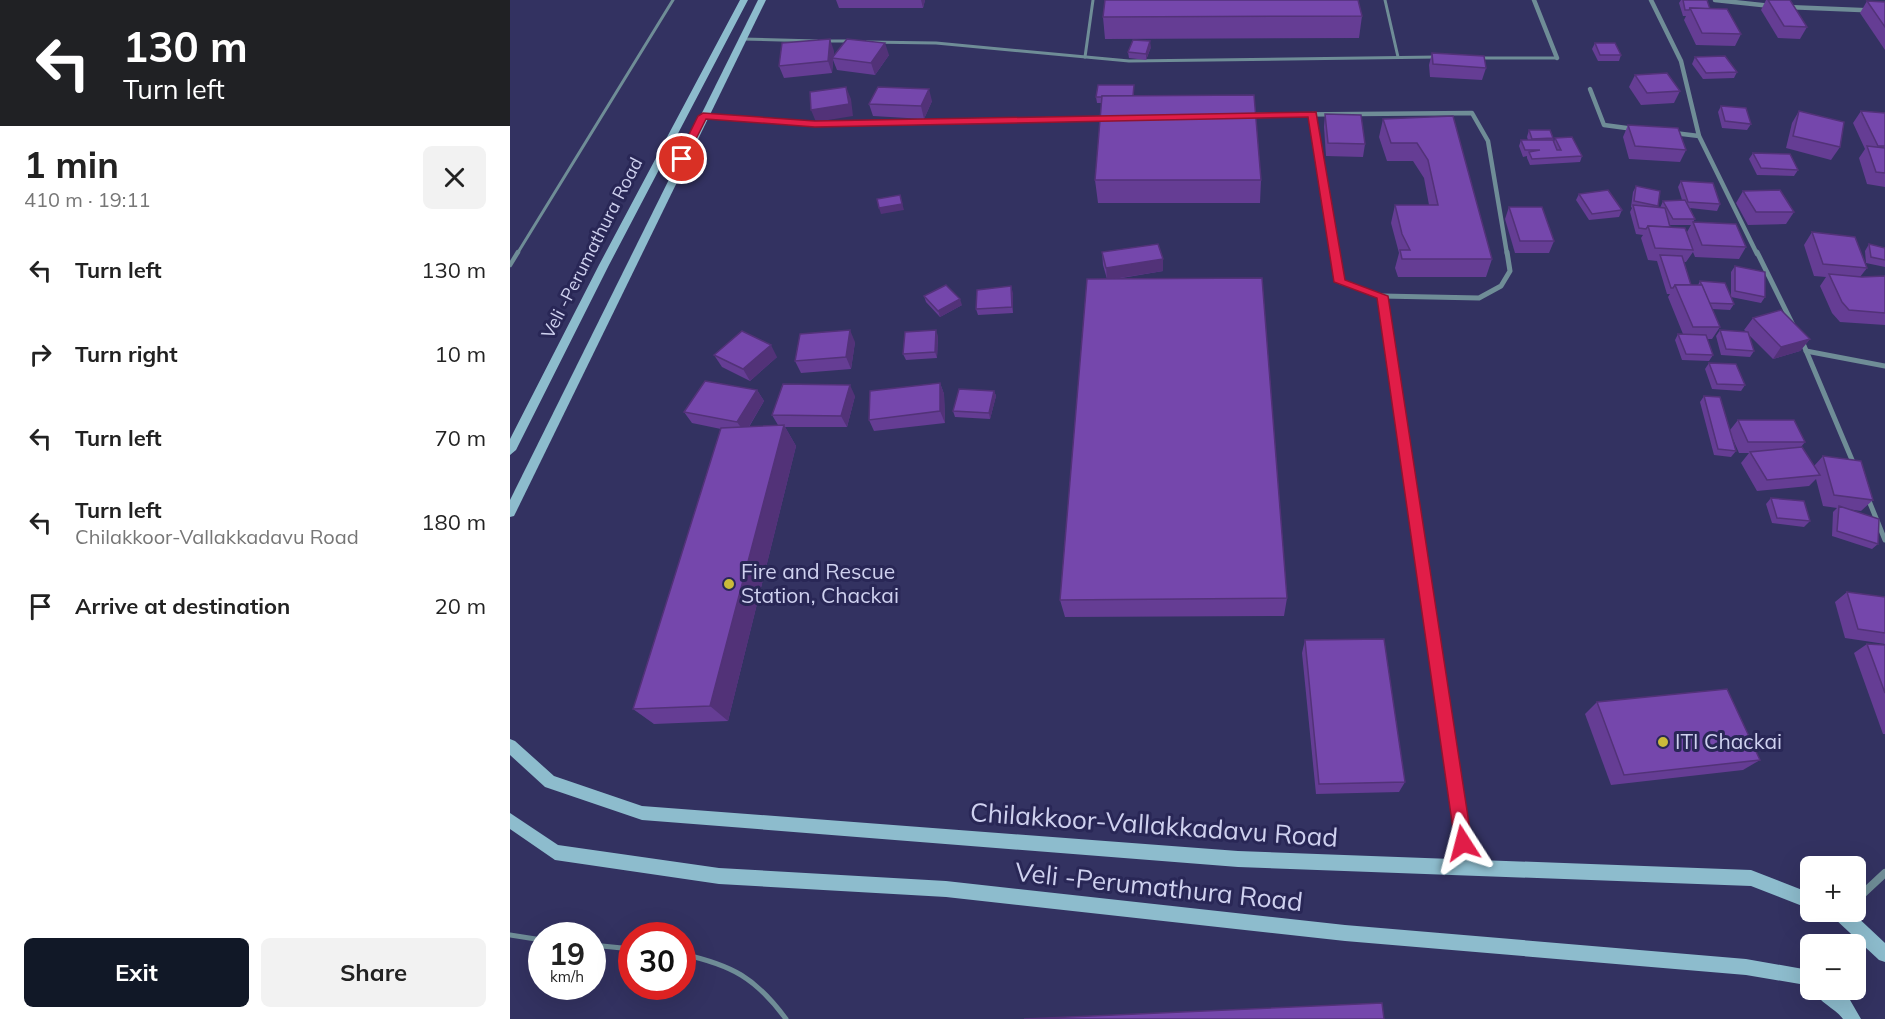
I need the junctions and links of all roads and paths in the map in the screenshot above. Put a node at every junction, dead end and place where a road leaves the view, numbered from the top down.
1 (673, 0) edge
2 (744, 0) edge
3 (762, 0) edge
4 (1093, 0) edge
5 (1385, 0) edge
6 (1534, 0) edge
7 (1651, 0) edge
8 (1715, 0) edge
9 (1885, 11) edge
10 (742, 39) junction
11 (1085, 57) junction
12 (1398, 57) junction
13 (1443, 57) edge
14 (1477, 58) edge
15 (1557, 58) joint
16 (1590, 89) dead end
17 (1313, 114) junction
18 (1242, 115) edge
19 (703, 116) junction
20 (1111, 118) edge
21 (1640, 129) edge
22 (1664, 132) edge
23 (1699, 136) junction
24 (510, 265) edge
25 (1382, 296) junction
26 (1806, 351) junction
27 (1885, 366) edge
28 (510, 450) edge
29 (1859, 477) edge
30 (1863, 487) edge
31 (510, 512) edge
32 (1885, 540) edge
33 (510, 746) edge
34 (510, 820) edge
35 (1467, 867) junction
36 (1885, 873) edge
37 (1866, 891) edge
38 (1800, 897) edge
39 (1851, 922) edge
40 (510, 935) edge
41 (528, 938) edge
42 (1885, 954) edge
43 (696, 958) edge
44 (1800, 976) edge
45 (1836, 1000) edge
46 (786, 1019) edge
47 (1853, 1019) edge

1 - 24 lane
2 - 28 main road, Veli -Perumathura Road
3 - 10 main road
4 - 11 lane
5 - 12 lane
6 - 15 street
7 - 23 street
8 - 9 street
10 - 11 lane
10 - 19 main road
11 - 12 lane
12 - 13 lane
14 - 15 lane
16 - 21 street
17 - 18 street
17 - 25 street
17 - 25 street
19 - 20 street
19 - 31 main road
22 - 23 street
23 - 26 street
25 - 35 street
26 - 27 street
26 - 29 street
30 - 32 street
33 - 35 main road, Chilakkoor-Vallakkadavu Road
34 - 44 main road, Veli -Perumathura Road
35 - 38 main road, Chilakkoor-Vallakkadavu Road
36 - 37 street
39 - 42 main road
40 - 41 lane
43 - 46 lane
45 - 47 main road

